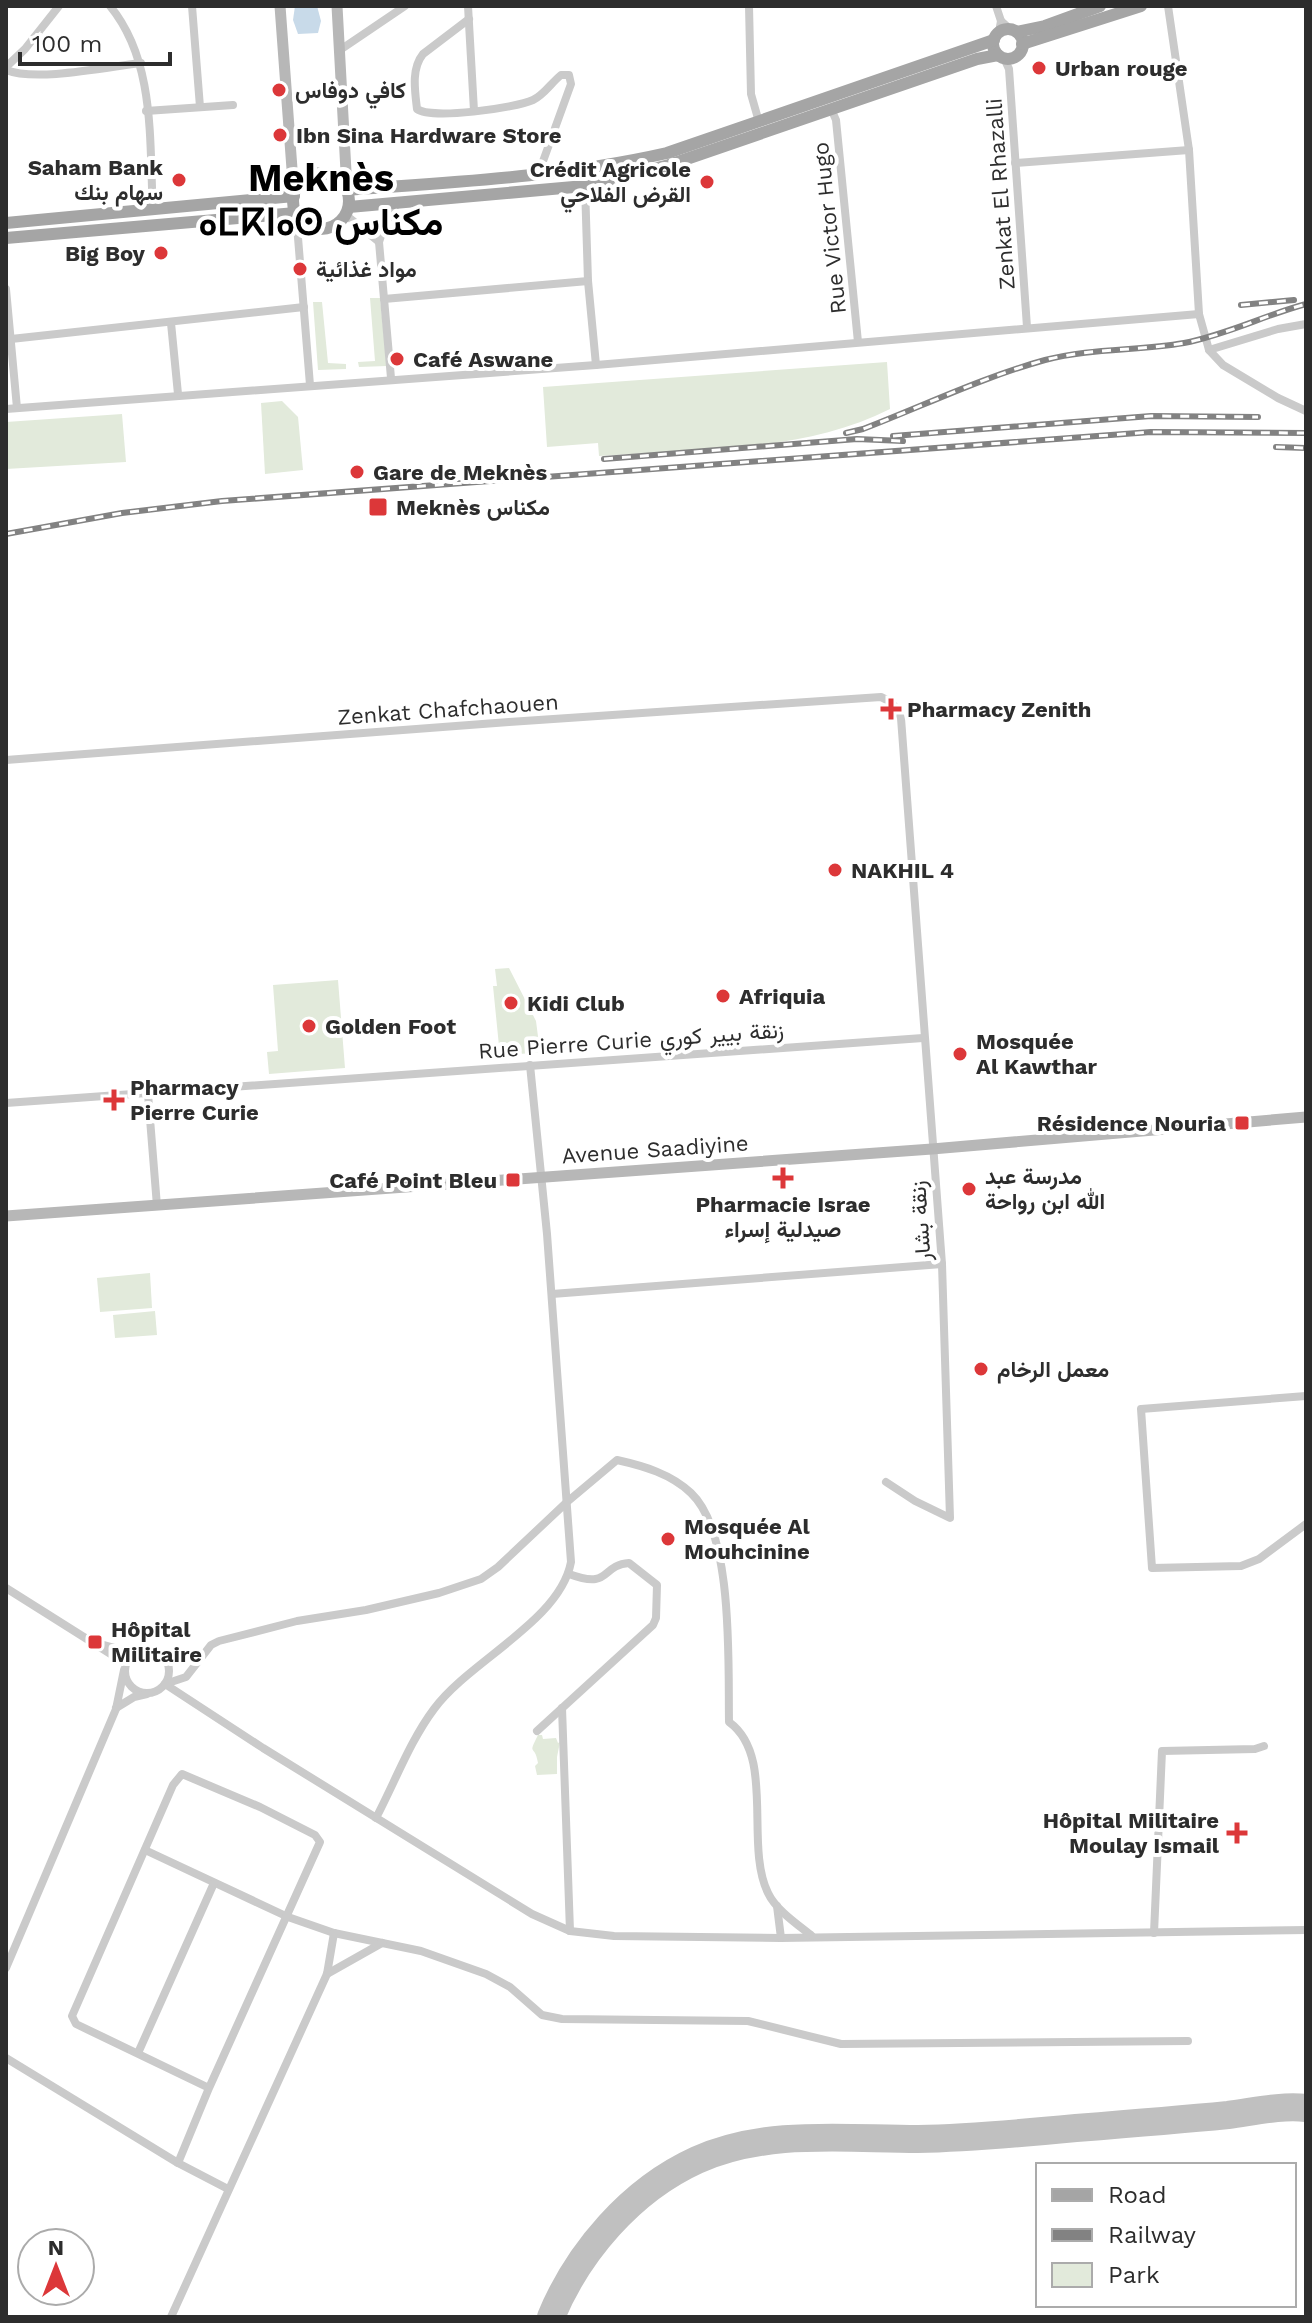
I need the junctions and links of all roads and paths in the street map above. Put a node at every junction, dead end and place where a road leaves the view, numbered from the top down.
1 (59, 6) edge
2 (110, 6) edge
3 (192, 6) edge
4 (280, 6) edge
5 (337, 6) edge
6 (405, 6) edge
7 (468, 6) edge
8 (749, 6) edge
9 (996, 6) edge
10 (1100, 6) edge
11 (1141, 6) edge
12 (1168, 6) edge
13 (469, 19) junction
14 (1007, 33) junction
15 (340, 50) junction
16 (1001, 56) junction
17 (141, 63) junction
18 (6, 68) edge
19 (233, 105) dead end
20 (200, 107) junction
21 (146, 111) junction
22 (474, 111) junction
23 (832, 111) junction
24 (759, 122) junction
25 (1189, 150) junction
26 (1015, 163) junction
27 (537, 176) junction
28 (585, 186) junction
29 (347, 190) junction
30 (294, 196) junction
31 (397, 202) junction
32 (153, 211) junction
33 (347, 211) junction
34 (296, 213) junction
35 (6, 223) edge
36 (6, 238) edge
37 (379, 242) junction
38 (588, 281) junction
39 (6, 289) edge
40 (384, 299) junction
41 (304, 307) junction
42 (1199, 314) junction
43 (171, 323) junction
44 (1306, 324) edge
45 (1027, 327) junction
46 (11, 339) junction
47 (858, 342) junction
48 (1209, 350) junction
49 (596, 365) junction
50 (391, 378) junction
51 (310, 385) junction
52 (178, 394) junction
53 (17, 408) junction
54 (6, 409) edge
55 (1306, 411) edge
56 (891, 701) joint
57 (6, 760) edge
58 (923, 1038) junction
59 (530, 1065) junction
60 (148, 1094) junction
61 (6, 1103) edge
62 (1306, 1117) edge
63 (932, 1149) junction
64 (542, 1177) junction
65 (157, 1206) junction
66 (6, 1216) edge
67 (942, 1264) junction
68 (552, 1294) junction
69 (1306, 1396) edge
70 (886, 1482) dead end
71 (567, 1502) junction
72 (1306, 1524) edge
73 (569, 1574) junction
74 (6, 1588) edge
75 (95, 1642) junction
76 (133, 1653) junction
77 (125, 1667) junction
78 (169, 1669) junction
79 (193, 1669) junction
80 (165, 1684) junction
81 (151, 1693) junction
82 (562, 1708) junction
83 (116, 1709) junction
84 (537, 1731) dead end
85 (1264, 1746) dead end
86 (376, 1818) junction
87 (145, 1850) junction
88 (214, 1883) junction
89 (777, 1906) junction
90 (288, 1917) junction
91 (1306, 1930) edge
92 (570, 1931) junction
93 (334, 1933) junction
94 (1154, 1933) junction
95 (812, 1937) junction
96 (781, 1938) junction
97 (383, 1943) junction
98 (6, 1968) edge
99 (327, 1974) junction
100 (1188, 2041) dead end
101 (138, 2053) junction
102 (6, 2058) edge
103 (209, 2088) junction
104 (178, 2163) junction
105 (228, 2189) junction
106 (171, 2317) edge

1 - 18 street
2 - 17 street
3 - 20 street
4 - 30 main road
5 - 15 main road
6 - 15 street
7 - 13 street
8 - 24 street
9 - 14 street
10 - 14 main road
11 - 14 main road
12 - 25 street
13 - 22 street
13 - 22 street
14 - 16 main road
14 - 16 main road
14 - 24 main road
15 - 29 main road
16 - 23 main road
16 - 26 street, Zenkat El Rhazalli
17 - 18 street
17 - 21 street
19 - 20 street
20 - 21 street
21 - 32 street
22 - 27 street
23 - 28 main road
23 - 47 street, Rue Victor Hugo
24 - 27 main road
25 - 26 street
25 - 42 street
26 - 45 street, Zenkat El Rhazalli
27 - 29 main road
28 - 31 main road
28 - 38 street
29 - 30 main road
29 - 33 main road
30 - 32 main road
30 - 34 main road
31 - 33 main road
31 - 37 street
32 - 35 main road
33 - 34 main road
33 - 37 street
34 - 36 main road
34 - 41 street
37 - 40 street
38 - 40 street
38 - 49 street
39 - 46 street
40 - 50 street
41 - 43 street
41 - 51 street
42 - 45 street
42 - 48 street
43 - 46 street
43 - 52 street
44 - 48 street
45 - 47 street
46 - 53 street
47 - 49 street
48 - 55 street
49 - 50 street
50 - 51 street
51 - 52 street
52 - 53 street
53 - 54 street
56 - 57 street, Zenkat Chafchaouen
56 - 58 street, زنقة بشار
58 - 59 street, Rue Pierre Curie زنقة بيير كوري
58 - 63 street, زنقة بشار
59 - 60 street, Rue Pierre Curie زنقة بيير كوري
59 - 64 street
60 - 61 street, Rue Pierre Curie زنقة بيير كوري
60 - 65 street
62 - 63 main road, Avenue Saadiyine
63 - 64 main road, Avenue Saadiyine
63 - 67 street, زنقة بشار
64 - 65 main road, Avenue Saadiyine
64 - 68 street
65 - 66 main road, Avenue Saadiyine
67 - 68 street
67 - 70 street, زنقة بشار
68 - 71 street
69 - 72 street
71 - 73 street
71 - 79 street
71 - 89 street
73 - 82 street
73 - 86 street
74 - 75 street
75 - 76 street
75 - 77 street
76 - 77 street
76 - 78 street
77 - 81 street
77 - 83 street
78 - 79 street
78 - 80 street
79 - 80 street
80 - 81 street
80 - 86 street
81 - 83 street
82 - 84 street
82 - 92 street
83 - 98 street
85 - 94 street
86 - 92 street
87 - 88 street
87 - 90 street
87 - 101 street
88 - 90 street
88 - 101 street
89 - 95 street
89 - 96 street
90 - 93 street
90 - 103 street
91 - 94 street
92 - 96 street
93 - 97 street
93 - 99 street
94 - 95 street
95 - 96 street
97 - 99 street
97 - 100 street
99 - 105 street
101 - 103 street
102 - 104 street
103 - 104 street
104 - 105 street
105 - 106 street

